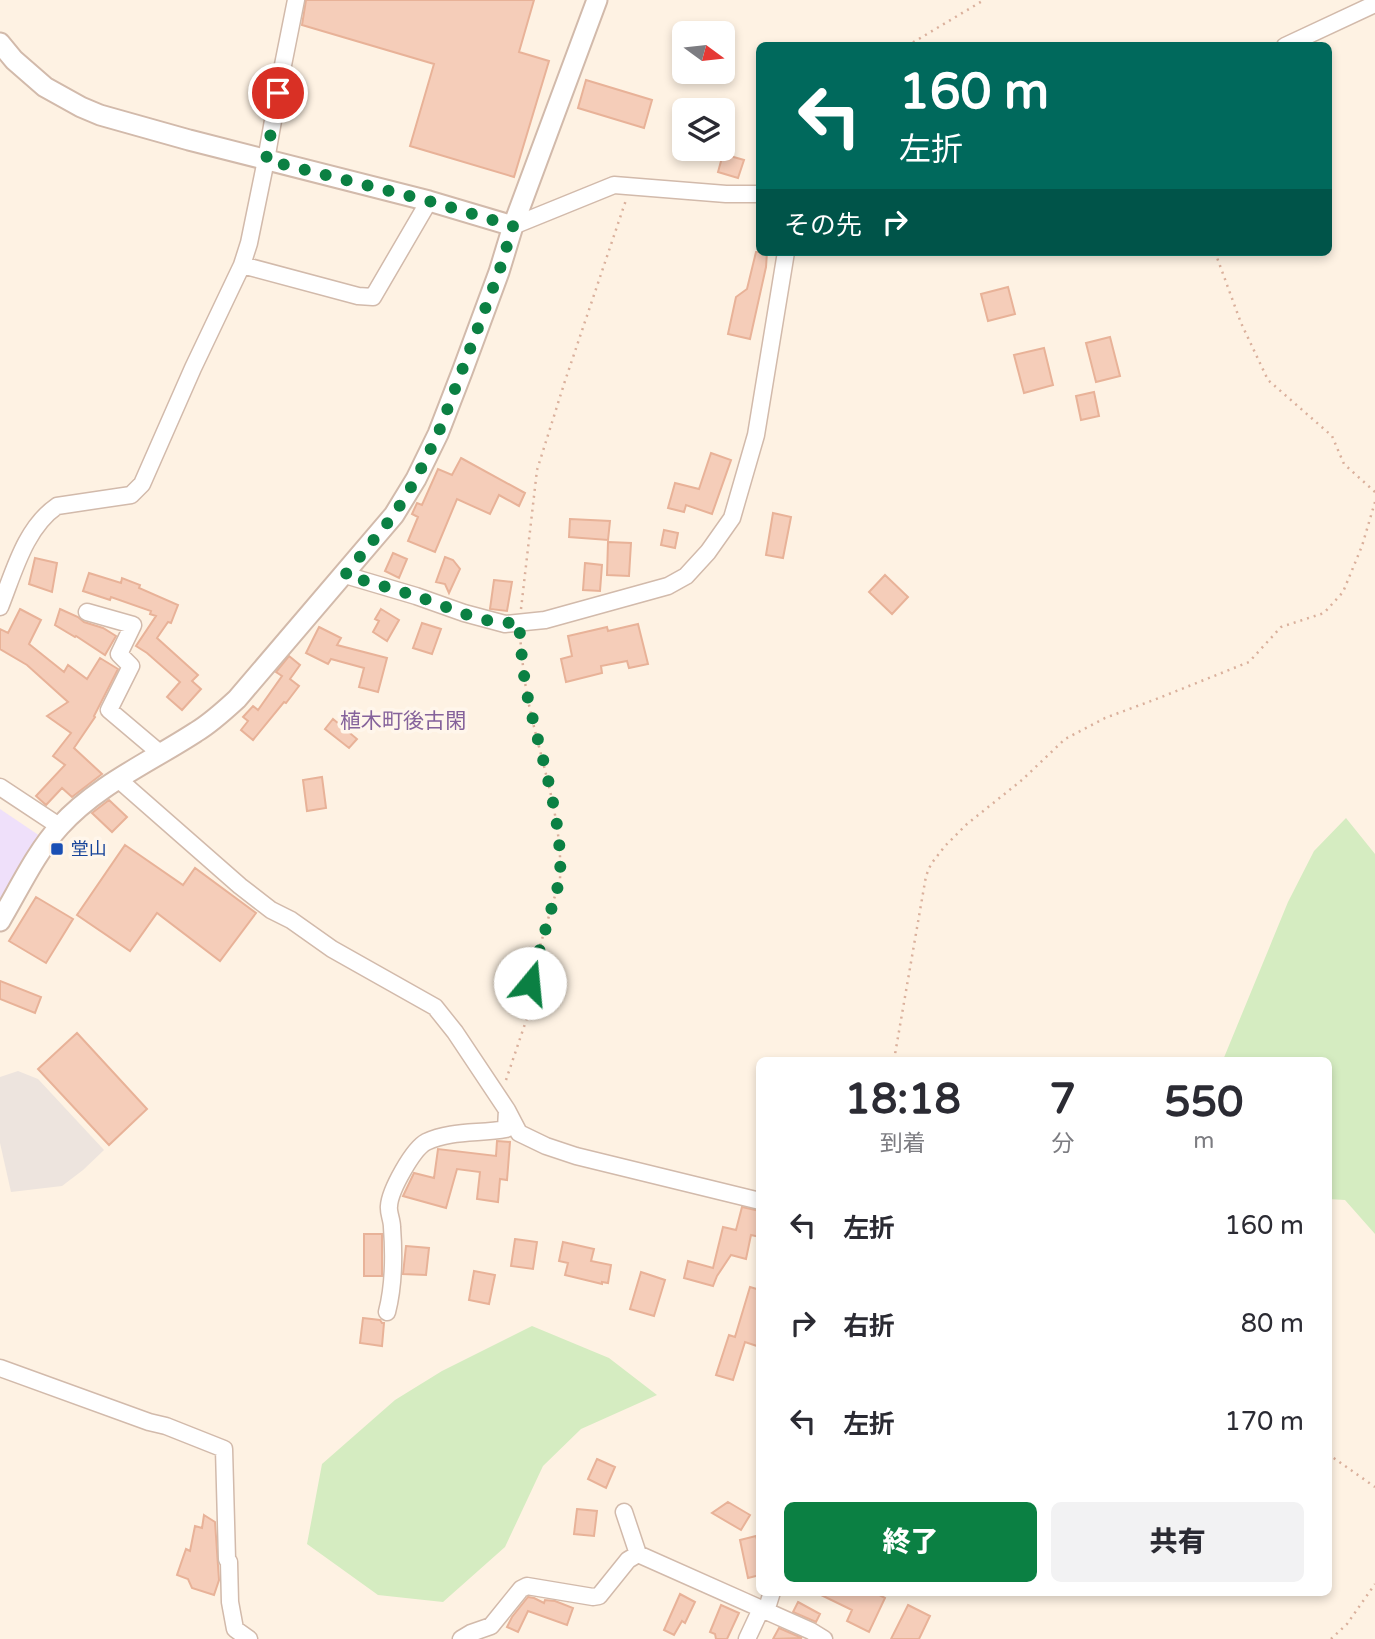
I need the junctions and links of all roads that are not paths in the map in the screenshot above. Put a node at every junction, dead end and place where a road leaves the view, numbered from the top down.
1 (296, 0) edge
2 (597, 0) edge
3 (1375, 4) edge
4 (1294, 42) edge
5 (0, 43) edge
6 (266, 160) junction
7 (756, 194) edge
8 (429, 201) junction
9 (513, 226) junction
10 (785, 256) edge
11 (242, 265) junction
12 (345, 575) junction
13 (0, 607) edge
14 (87, 612) dead end
15 (161, 754) junction
16 (118, 779) junction
17 (0, 787) edge
18 (59, 826) junction
19 (0, 921) edge
20 (504, 1105) junction
21 (756, 1200) edge
22 (387, 1312) dead end
23 (0, 1368) edge
24 (624, 1512) dead end
25 (638, 1553) junction
26 (770, 1596) edge
27 (764, 1610) junction
28 (249, 1639) edge
29 (461, 1639) edge
30 (747, 1639) edge
31 (824, 1639) edge

1 - 6 street
2 - 9 street
3 - 4 street
5 - 6 street
6 - 8 street
6 - 11 street
7 - 9 street
8 - 9 street
8 - 11 street
9 - 12 street
10 - 12 street
11 - 13 street
12 - 15 street
14 - 15 street
15 - 16 street
16 - 18 street
16 - 20 street
17 - 18 street
18 - 19 street
20 - 21 street
20 - 22 street
23 - 28 street
24 - 25 street
25 - 27 street
25 - 29 street
26 - 27 street
27 - 30 street
27 - 31 street

